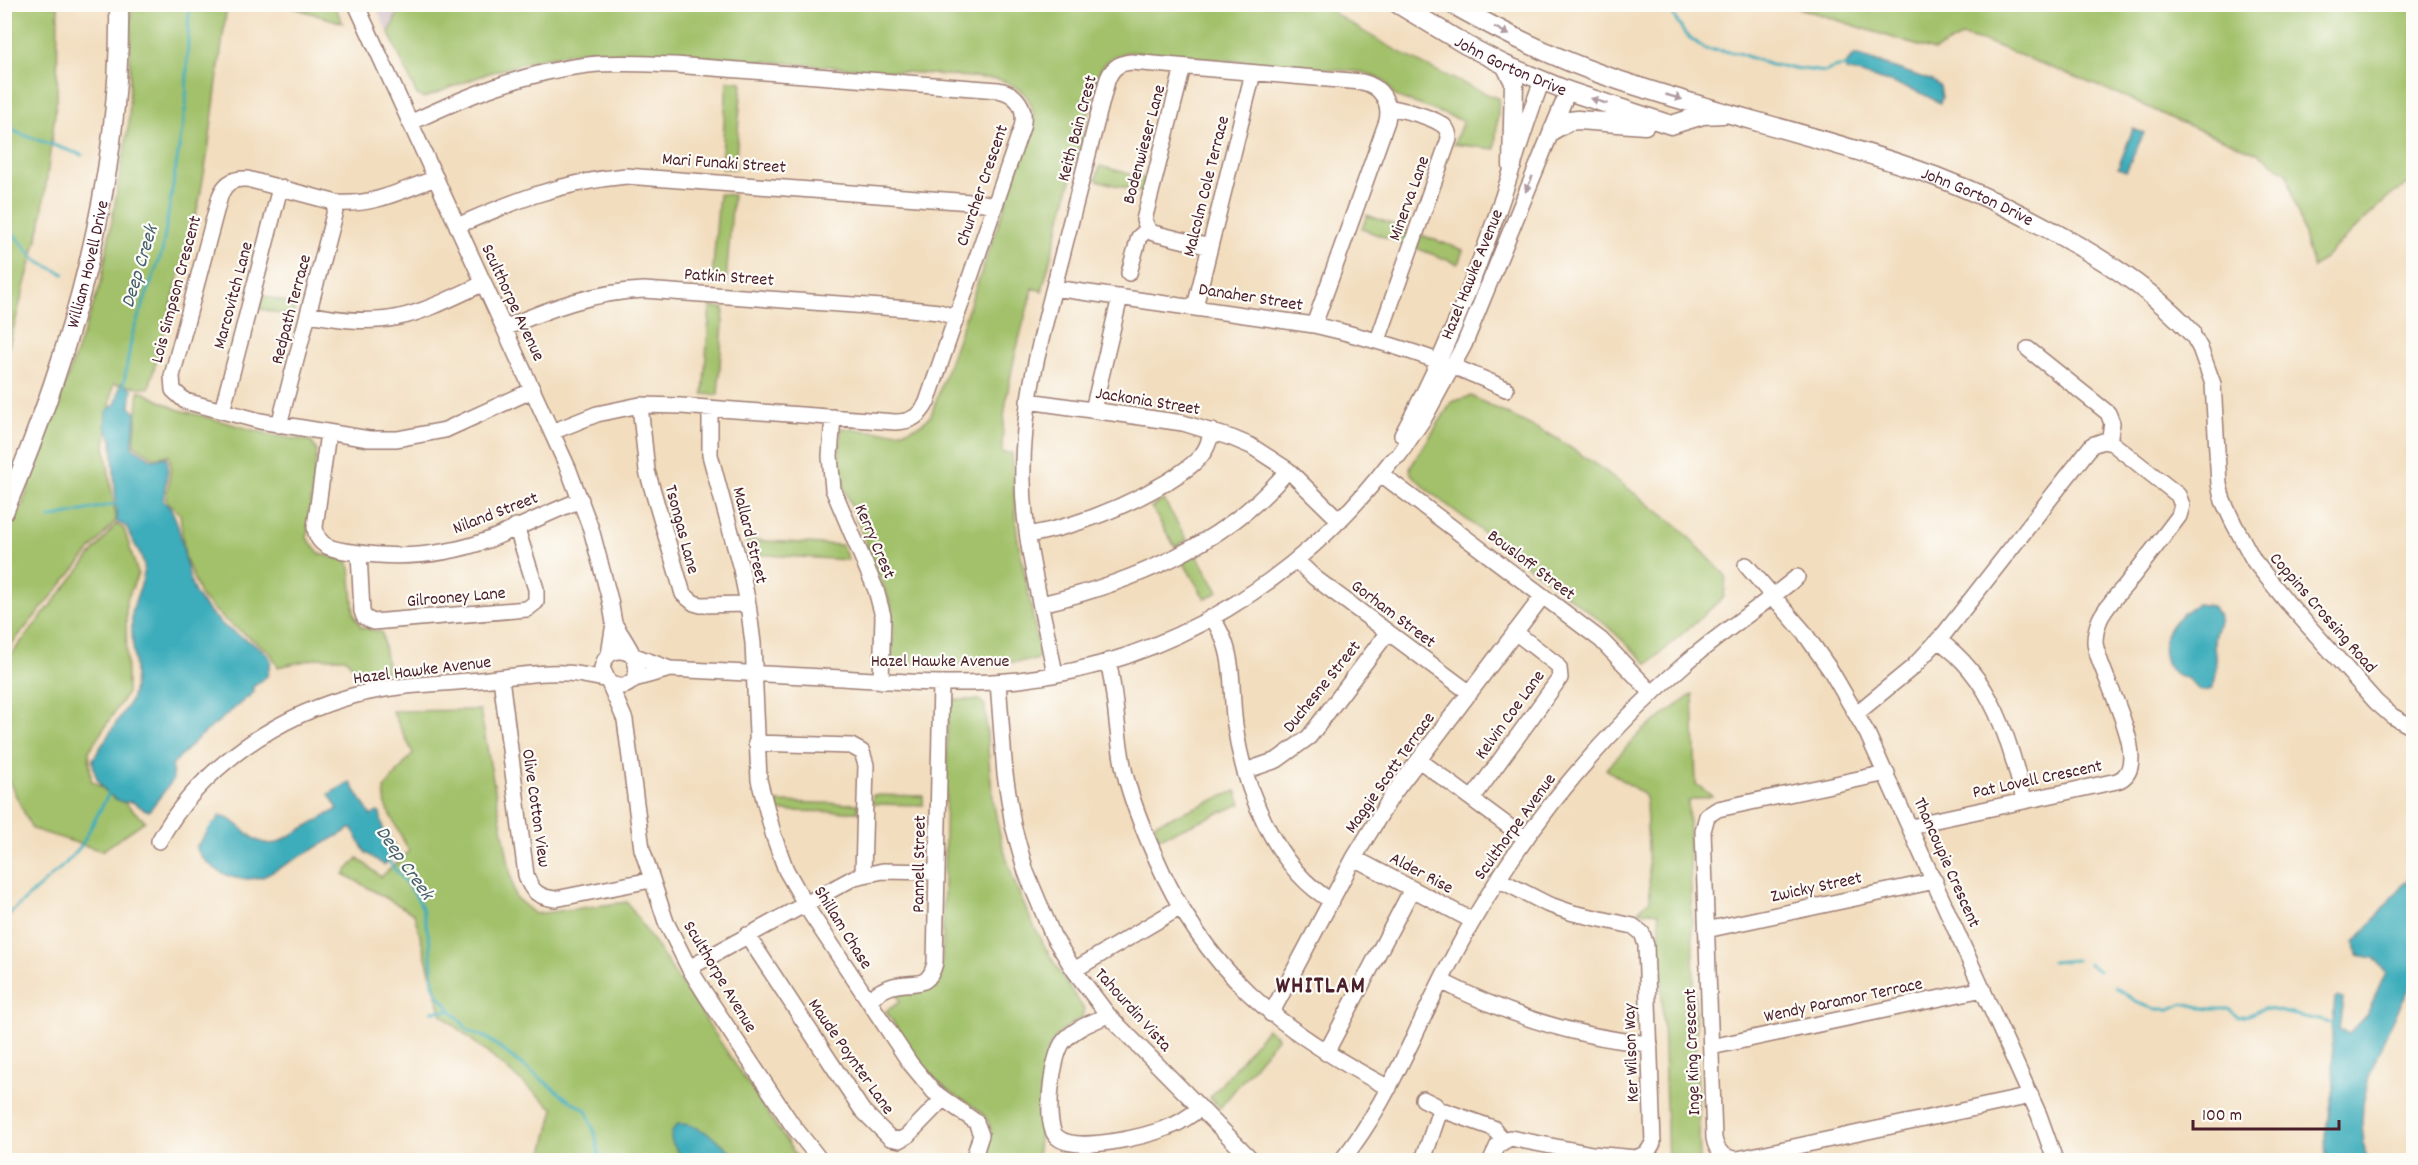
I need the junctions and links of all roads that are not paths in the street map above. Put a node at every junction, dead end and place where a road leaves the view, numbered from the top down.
1 (119, 4) edge
2 (356, 4) edge
3 (1398, 4) edge
4 (1452, 4) edge
5 (1553, 55) junction
6 (1505, 65) junction
7 (1579, 66) junction
8 (1183, 67) junction
9 (1252, 73) junction
10 (1542, 81) junction
11 (1569, 92) junction
12 (1388, 107) junction
13 (1736, 115) junction
14 (410, 123) junction
15 (1671, 125) junction
16 (1553, 130) junction
17 (1512, 166) junction
18 (436, 178) junction
19 (280, 188) junction
20 (337, 203) junction
21 (994, 206) junction
22 (458, 226) junction
23 (1148, 229) junction
24 (1210, 247) junction
25 (1129, 273) dead end
26 (484, 283) junction
27 (1054, 288) junction
28 (1120, 297) junction
29 (1195, 307) junction
30 (309, 314) junction
31 (956, 317) junction
32 (1314, 325) junction
33 (505, 328) junction
34 (2191, 332) joint
35 (1378, 340) junction
36 (2028, 349) dead end
37 (1439, 360) junction
38 (1454, 366) junction
39 (1506, 389) dead end
40 (532, 390) junction
41 (1028, 401) junction
42 (640, 405) junction
43 (710, 408) junction
44 (1093, 410) junction
45 (222, 411) junction
46 (833, 417) junction
47 (279, 425) junction
48 (1212, 431) junction
49 (552, 432) junction
50 (328, 433) junction
51 (2109, 442) junction
52 (1391, 461) junction
53 (1288, 470) junction
54 (1381, 474) junction
55 (580, 500) junction
56 (4, 512) edge
57 (1340, 521) junction
58 (516, 526) junction
59 (1028, 535) junction
60 (359, 553) junction
61 (1298, 561) junction
62 (1746, 565) dead end
63 (1797, 577) dead end
64 (1542, 597) junction
65 (1773, 597) junction
66 (748, 604) junction
67 (1041, 604) junction
68 (1213, 618) junction
69 (614, 623) junction
70 (1388, 632) junction
71 (1515, 632) junction
72 (1938, 640) junction
73 (631, 655) junction
74 (607, 656) junction
75 (1108, 661) junction
76 (670, 669) junction
77 (564, 673) junction
78 (754, 673) junction
79 (1055, 674) junction
80 (501, 678) junction
81 (634, 680) junction
82 (607, 681) junction
83 (881, 681) junction
84 (998, 682) junction
85 (941, 683) junction
86 (1470, 693) junction
87 (1652, 693) junction
88 (1857, 713) junction
89 (625, 720) junction
90 (2414, 728) edge
91 (756, 743) junction
92 (1419, 760) junction
93 (1245, 771) junction
94 (1887, 773) junction
95 (1472, 799) junction
96 (2024, 801) junction
97 (1911, 828) junction
98 (1526, 839) junction
99 (159, 841) dead end
100 (1354, 858) junction
101 (937, 872) junction
102 (863, 874) junction
103 (1498, 879) junction
104 (651, 880) junction
105 (1935, 881) junction
106 (1412, 889) junction
107 (1332, 901) junction
108 (805, 903) junction
109 (1179, 908) junction
110 (1473, 921) junction
111 (1706, 930) junction
112 (747, 935) junction
113 (689, 968) junction
114 (1074, 970) junction
115 (1441, 981) junction
116 (1983, 989) junction
117 (868, 1000) junction
118 (1271, 1014) junction
119 (1108, 1015) junction
120 (1650, 1044) junction
121 (1710, 1047) junction
122 (1326, 1053) junction
123 (1389, 1088) junction
124 (2031, 1096) junction
125 (943, 1099) junction
126 (1423, 1099) dead end
127 (1201, 1108) junction
128 (1441, 1113) junction
129 (1503, 1140) junction
130 (819, 1161) edge
131 (973, 1161) edge
132 (1252, 1161) edge
133 (1342, 1161) edge
134 (1424, 1161) edge
135 (1491, 1161) edge
136 (2055, 1161) edge

1 - 56 main road, William Hovell Drive
2 - 14 street, Sculthorpe Avenue
3 - 6 main road, John Gorton Drive
4 -> 5 main road, John Gorton Drive
5 - 7 main road, John Gorton Drive
5 - 10 main road
6 - 10 main road, John Gorton Drive
6 - 17 main road
7 - 11 main road
7 -> 13 main road, John Gorton Drive
8 - 9 street, Keith Bain Crest
8 - 23 street, Bodenwieser Lane
8 - 27 street, Keith Bain Crest
9 - 12 street, Keith Bain Crest
9 - 24 street, Malcolm Cole Terrace
10 - 11 main road, John Gorton Drive
10 - 17 street, Hazel Hawke Avenue
15 -> 11 main road, John Gorton Drive
11 - 16 street, Hazel Hawke Avenue
12 - 32 street
12 - 35 street, Minerva Lane
13 - 15 main road, John Gorton Drive
13 - 34 main road, John Gorton Drive
14 - 18 street, Sculthorpe Avenue
14 - 21 street, Churcher Crescent
15 - 16 main road
16 -> 38 street, Hazel Hawke Avenue
17 - 37 street, Hazel Hawke Avenue
18 - 20 street, Lois Simpson Crescent
18 - 22 street, Sculthorpe Avenue
19 - 20 street, Lois Simpson Crescent
19 - 45 street, Marcovitch Lane
19 - 45 street, Lois Simpson Crescent
20 - 30 street, Redpath Terrace
21 - 22 street, Mari Funaki Street
21 - 31 street, Churcher Crescent
22 - 26 street, Sculthorpe Avenue
23 - 24 street, Bodenwieser Lane
23 - 25 street, Bodenwieser Lane
24 - 29 street, Malcolm Cole Terrace
26 - 30 street
26 - 33 street, Sculthorpe Avenue
27 - 28 street, Danaher Street
27 - 41 street, Keith Bain Crest
28 - 29 street, Danaher Street
28 - 44 street
29 - 32 street, Danaher Street
30 - 47 street, Redpath Terrace
31 - 33 street, Patkin Street
31 - 46 street, Churcher Crescent
32 - 35 street, Danaher Street
33 - 40 street, Sculthorpe Avenue
34 - 90 street, Coppins Crossing Road
35 - 37 street, Danaher Street
36 - 51 street
37 - 38 street, Danaher Street
37 - 52 street, Hazel Hawke Avenue
38 - 39 street, Danaher Street
38 - 52 street, Hazel Hawke Avenue
40 - 49 street, Sculthorpe Avenue
40 - 50 street, Lois Simpson Crescent
41 - 44 street, Jackonia Street
41 - 59 street, Keith Bain Crest
42 - 43 street, Churcher Crescent
42 - 49 street, Churcher Crescent
42 - 66 street, Tsongas Lane
43 - 46 street, Churcher Crescent
43 - 66 street, Mallard Street
44 - 48 street, Jackonia Street
45 - 47 street, Lois Simpson Crescent
46 - 83 street, Kerry Crest
47 - 50 street, Lois Simpson Crescent
48 - 53 street, Jackonia Street
48 - 59 street
49 - 55 street, Sculthorpe Avenue
50 - 60 street, Niland Street
51 - 72 street
51 - 96 street, Pat Lovell Crescent
52 - 54 street, Hazel Hawke Avenue
53 - 57 street, Jackonia Street
53 - 67 street
54 - 57 street, Hazel Hawke Avenue
54 - 64 street, Bousloff Street
55 - 58 street, Niland Street
55 - 69 street, Sculthorpe Avenue
57 - 61 street, Hazel Hawke Avenue
58 - 60 street, Niland Street
58 - 60 street, Gilrooney Lane
59 - 67 street, Keith Bain Crest
61 - 68 street, Hazel Hawke Avenue
61 - 70 street, Gorham Street
62 - 65 street, Thancoupie Crescent
63 - 65 street, Sculthorpe Avenue
64 - 71 street, Maggie Scott Terrace
64 - 87 street, Bousloff Street
65 - 87 street, Sculthorpe Avenue
65 - 88 street, Thancoupie Crescent
66 - 78 street, Mallard Street
67 - 79 street, Keith Bain Crest
68 - 75 street, Hazel Hawke Avenue
68 - 93 street
69 - 73 street, Sculthorpe Avenue
69 - 74 street, Sculthorpe Avenue
70 - 86 street, Gorham Street
70 - 93 street, Duchesne Street
71 - 86 street, Maggie Scott Terrace
71 - 95 street, Kelvin Coe Lane
72 - 88 street
72 - 96 street
73 - 74 street
73 - 76 street, Hazel Hawke Avenue
73 - 81 street
74 - 77 street, Hazel Hawke Avenue
74 - 82 street
75 - 79 street, Hazel Hawke Avenue
75 - 109 street
76 - 78 street, Hazel Hawke Avenue
76 - 81 street, Hazel Hawke Avenue
77 - 80 street, Hazel Hawke Avenue
77 - 82 street, Hazel Hawke Avenue
78 - 83 street, Hazel Hawke Avenue
78 - 91 street, Shillam Chase
79 - 84 street, Hazel Hawke Avenue
80 - 99 street, Hazel Hawke Avenue
80 - 104 street, Olive Cotton View
81 - 82 street
81 - 89 street, Sculthorpe Avenue
82 - 89 street, Sculthorpe Avenue
83 - 85 street, Hazel Hawke Avenue
84 - 85 street, Hazel Hawke Avenue
84 - 114 street, Tahourdin Vista
85 - 101 street, Pannell Street
86 - 92 street, Maggie Scott Terrace
87 - 98 street, Sculthorpe Avenue
88 - 94 street, Thancoupie Crescent
89 - 104 street, Sculthorpe Avenue
91 - 102 street
91 - 108 street, Shillam Chase
92 - 95 street
92 - 100 street, Maggie Scott Terrace
93 - 107 street
94 - 97 street, Thancoupie Crescent
94 - 111 street, Inge King Crescent
95 - 98 street
96 - 97 street, Pat Lovell Crescent
97 - 105 street, Thancoupie Crescent
98 - 103 street, Sculthorpe Avenue
100 - 106 street, Alder Rise
100 - 107 street, Maggie Scott Terrace
101 - 102 street
101 - 117 street, Pannell Street
102 - 108 street
103 - 110 street, Sculthorpe Avenue
103 - 120 street, Ker Wilson Way
104 - 113 street, Sculthorpe Avenue
105 - 111 street, Zwicky Street
105 - 116 street, Thancoupie Crescent
106 - 110 street, Alder Rise
106 - 122 street
107 - 118 street, Maggie Scott Terrace
108 - 112 street
108 - 117 street, Shillam Chase
109 - 114 street
109 - 118 street
110 - 115 street, Sculthorpe Avenue
111 - 121 street, Inge King Crescent
112 - 113 street
112 - 125 street, Maude Poynter Lane
113 - 130 street, Sculthorpe Avenue
114 - 119 street, Tahourdin Vista
115 - 120 street
115 - 123 street, Sculthorpe Avenue
116 - 121 street, Wendy Paramor Terrace
116 - 124 street, Thancoupie Crescent
117 - 125 street, Shillam Chase
118 - 122 street
119 - 127 street, Tahourdin Vista
119 - 127 street
120 - 129 street, Ker Wilson Way
121 - 124 street, Inge King Crescent
122 - 123 street
123 - 133 street, Sculthorpe Avenue
124 - 136 street, Thancoupie Crescent
125 - 131 street, Shillam Chase
126 - 128 street
127 - 132 street, Tahourdin Vista
128 - 129 street
128 - 134 street
129 - 135 street

